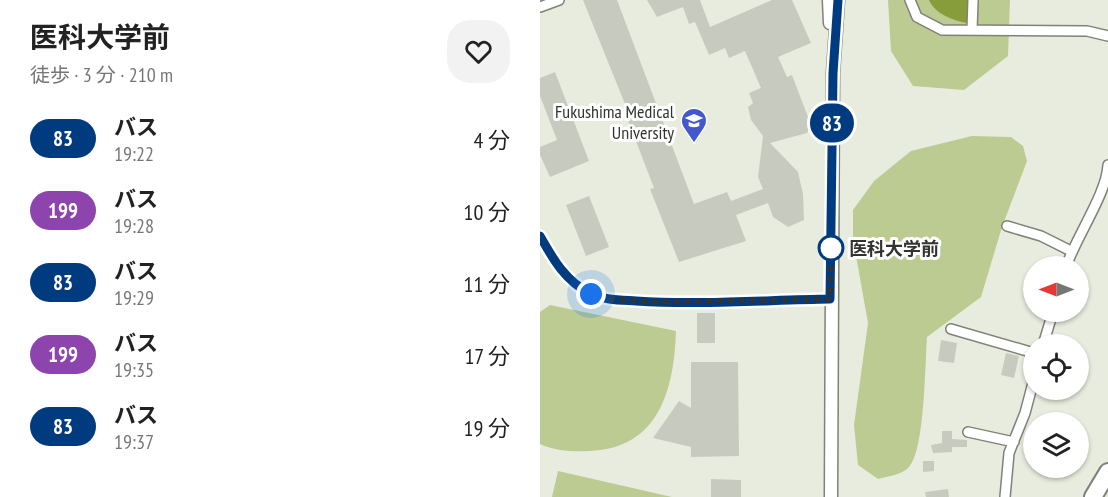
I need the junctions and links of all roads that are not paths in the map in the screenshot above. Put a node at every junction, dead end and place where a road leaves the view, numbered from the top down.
1 (559, 0) edge
2 (829, 0) edge
3 (838, 0) edge
4 (910, 0) edge
5 (973, 0) edge
6 (540, 7) edge
7 (972, 30) junction
8 (1108, 36) edge
9 (833, 73) junction
10 (1108, 165) edge
11 (1007, 226) dead end
12 (540, 236) edge
13 (1071, 251) junction
14 (1069, 256) edge
15 (830, 299) junction
16 (951, 329) dead end
17 (1023, 349) edge
18 (1029, 400) edge
19 (968, 432) dead end
20 (1014, 442) junction
21 (1108, 472) edge
22 (831, 497) edge
23 (1005, 497) edge
24 (1094, 497) edge

1 - 6 street
2 - 9 street
3 - 9 street
4 - 7 street
5 - 7 street
7 - 8 street
9 - 15 street
10 - 13 street
11 - 13 street
12 - 15 street
13 - 14 street
15 - 22 street
16 - 17 street
18 - 20 street
19 - 20 street
20 - 23 street
21 - 24 highway

